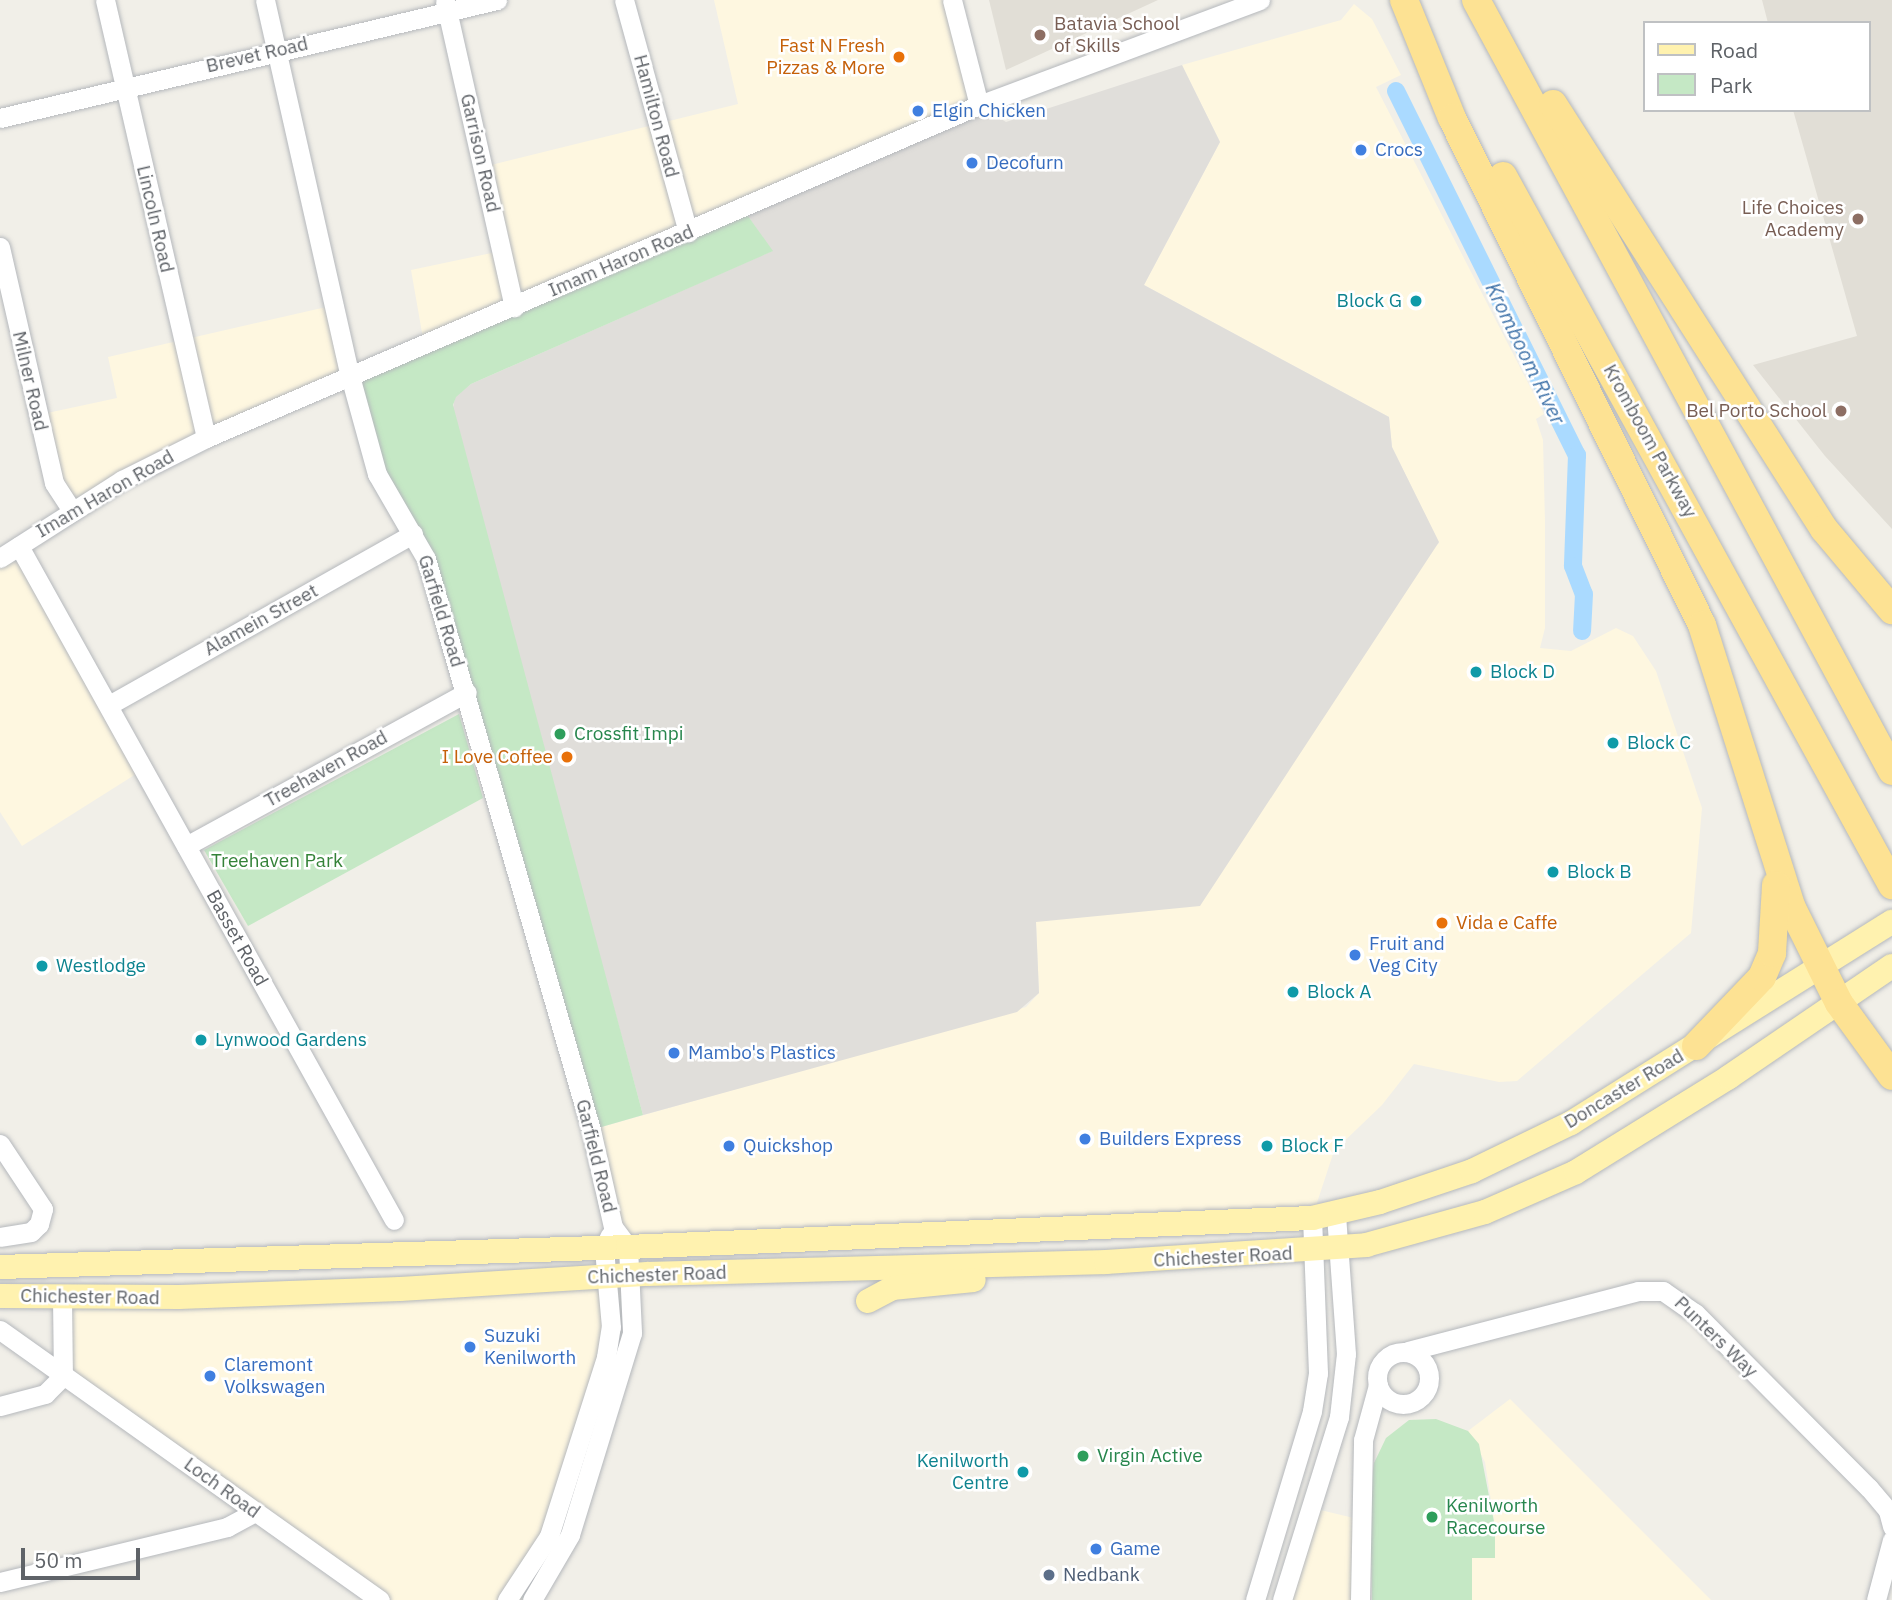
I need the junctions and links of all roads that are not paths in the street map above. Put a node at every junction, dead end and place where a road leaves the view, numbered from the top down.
1 (105, 0) edge
2 (265, 0) edge
3 (497, 0) edge
4 (624, 0) edge
5 (952, 0) edge
6 (1260, 0) edge
7 (1404, 0) edge
8 (1476, 0) edge
9 (1490, 0) edge
10 (446, 6) edge
11 (277, 50) junction
12 (124, 85) junction
13 (979, 105) junction
14 (6, 114) edge
15 (688, 232) junction
16 (0, 247) edge
17 (514, 307) junction
18 (351, 376) junction
19 (206, 438) junction
20 (72, 511) junction
21 (413, 534) junction
22 (19, 546) junction
23 (0, 558) edge
24 (1892, 610) edge
25 (467, 692) junction
26 (108, 705) junction
27 (1892, 771) edge
28 (186, 846) junction
29 (1773, 852) junction
30 (1892, 885) edge
31 (1883, 928) edge
32 (1821, 967) junction
33 (1888, 968) edge
34 (1839, 1003) junction
35 (1696, 1046) junction
36 (1892, 1076) edge
37 (0, 1144) edge
38 (1324, 1215) junction
39 (394, 1220) dead end
40 (0, 1237) edge
41 (615, 1241) junction
42 (1340, 1249) junction
43 (1313, 1252) junction
44 (1034, 1264) junction
45 (0, 1267) edge
46 (619, 1276) junction
47 (0, 1296) edge
48 (62, 1297) junction
49 (867, 1301) dead end
50 (0, 1330) edge
51 (1480, 1334) junction
52 (1408, 1351) junction
53 (1429, 1370) junction
54 (63, 1376) junction
55 (1378, 1385) junction
56 (1400, 1404) junction
57 (0, 1406) edge
58 (1363, 1453) junction
59 (255, 1512) junction
60 (1892, 1526) edge
61 (1892, 1540) edge
62 (0, 1582) edge
63 (380, 1600) edge
64 (507, 1600) edge
65 (532, 1600) edge
66 (1255, 1600) edge
67 (1282, 1600) edge
68 (1360, 1600) edge
69 (1876, 1600) edge

1 - 12 street, Lincoln Road
2 - 11 street, Garfield Road
3 - 10 street, Brevet Road
4 - 15 street, Hamilton Road
5 - 13 street
6 - 13 street, Imam Haron Road
7 - 29 highway
7 - 30 highway, Kromboom Parkway
8 - 27 highway
9 - 24 highway
10 - 11 street, Brevet Road
10 - 17 street, Garrison Road
11 - 12 street, Brevet Road
11 - 18 street, Garfield Road
12 - 14 street, Brevet Road
12 - 19 street, Lincoln Road
13 - 15 street, Imam Haron Road
15 - 17 street, Imam Haron Road
16 - 20 street, Milner Road
17 - 18 street, Imam Haron Road
18 - 19 street, Imam Haron Road
18 - 21 street, Garfield Road
19 - 20 street, Imam Haron Road
20 - 22 street, Imam Haron Road
21 - 25 street, Garfield Road
21 - 26 street, Alamein Street
22 - 23 street, Imam Haron Road
22 - 26 street, Basset Road
25 - 28 street, Treehaven Road
25 - 41 street, Garfield Road
26 - 28 street, Basset Road
28 - 39 street, Basset Road
29 - 32 highway
29 - 35 highway
31 - 32 main road, Doncaster Road
32 - 34 highway
32 - 35 main road, Doncaster Road
33 - 34 main road
34 - 36 highway
34 - 42 main road
35 - 38 main road, Doncaster Road
37 - 40 street
38 - 41 main road, Chichester Road
38 - 42 street
38 - 43 street
41 - 45 main road, Chichester Road
41 - 46 street, Garfield Road
42 - 43 main road
42 - 67 street
43 - 44 main road, Chichester Road
43 - 66 street
44 - 46 main road, Chichester Road
44 - 49 main road
46 - 48 main road, Chichester Road
46 - 64 street, Garfield Road
46 - 65 street, Garfield Road
47 - 48 main road, Chichester Road
48 - 54 street
50 - 54 street, Loch Road
51 - 52 street, Punters Way
51 - 53 street, Punters Way
51 - 60 street, Punters Way
52 - 53 street
52 - 55 street, Punters Way
53 - 56 street, Punters Way
54 - 57 street
54 - 59 street, Loch Road
55 - 56 street
55 - 58 street, Punters Way
56 - 58 street, Punters Way
58 - 68 street, Punters Way
59 - 62 street
59 - 63 street, Loch Road
61 - 69 street

